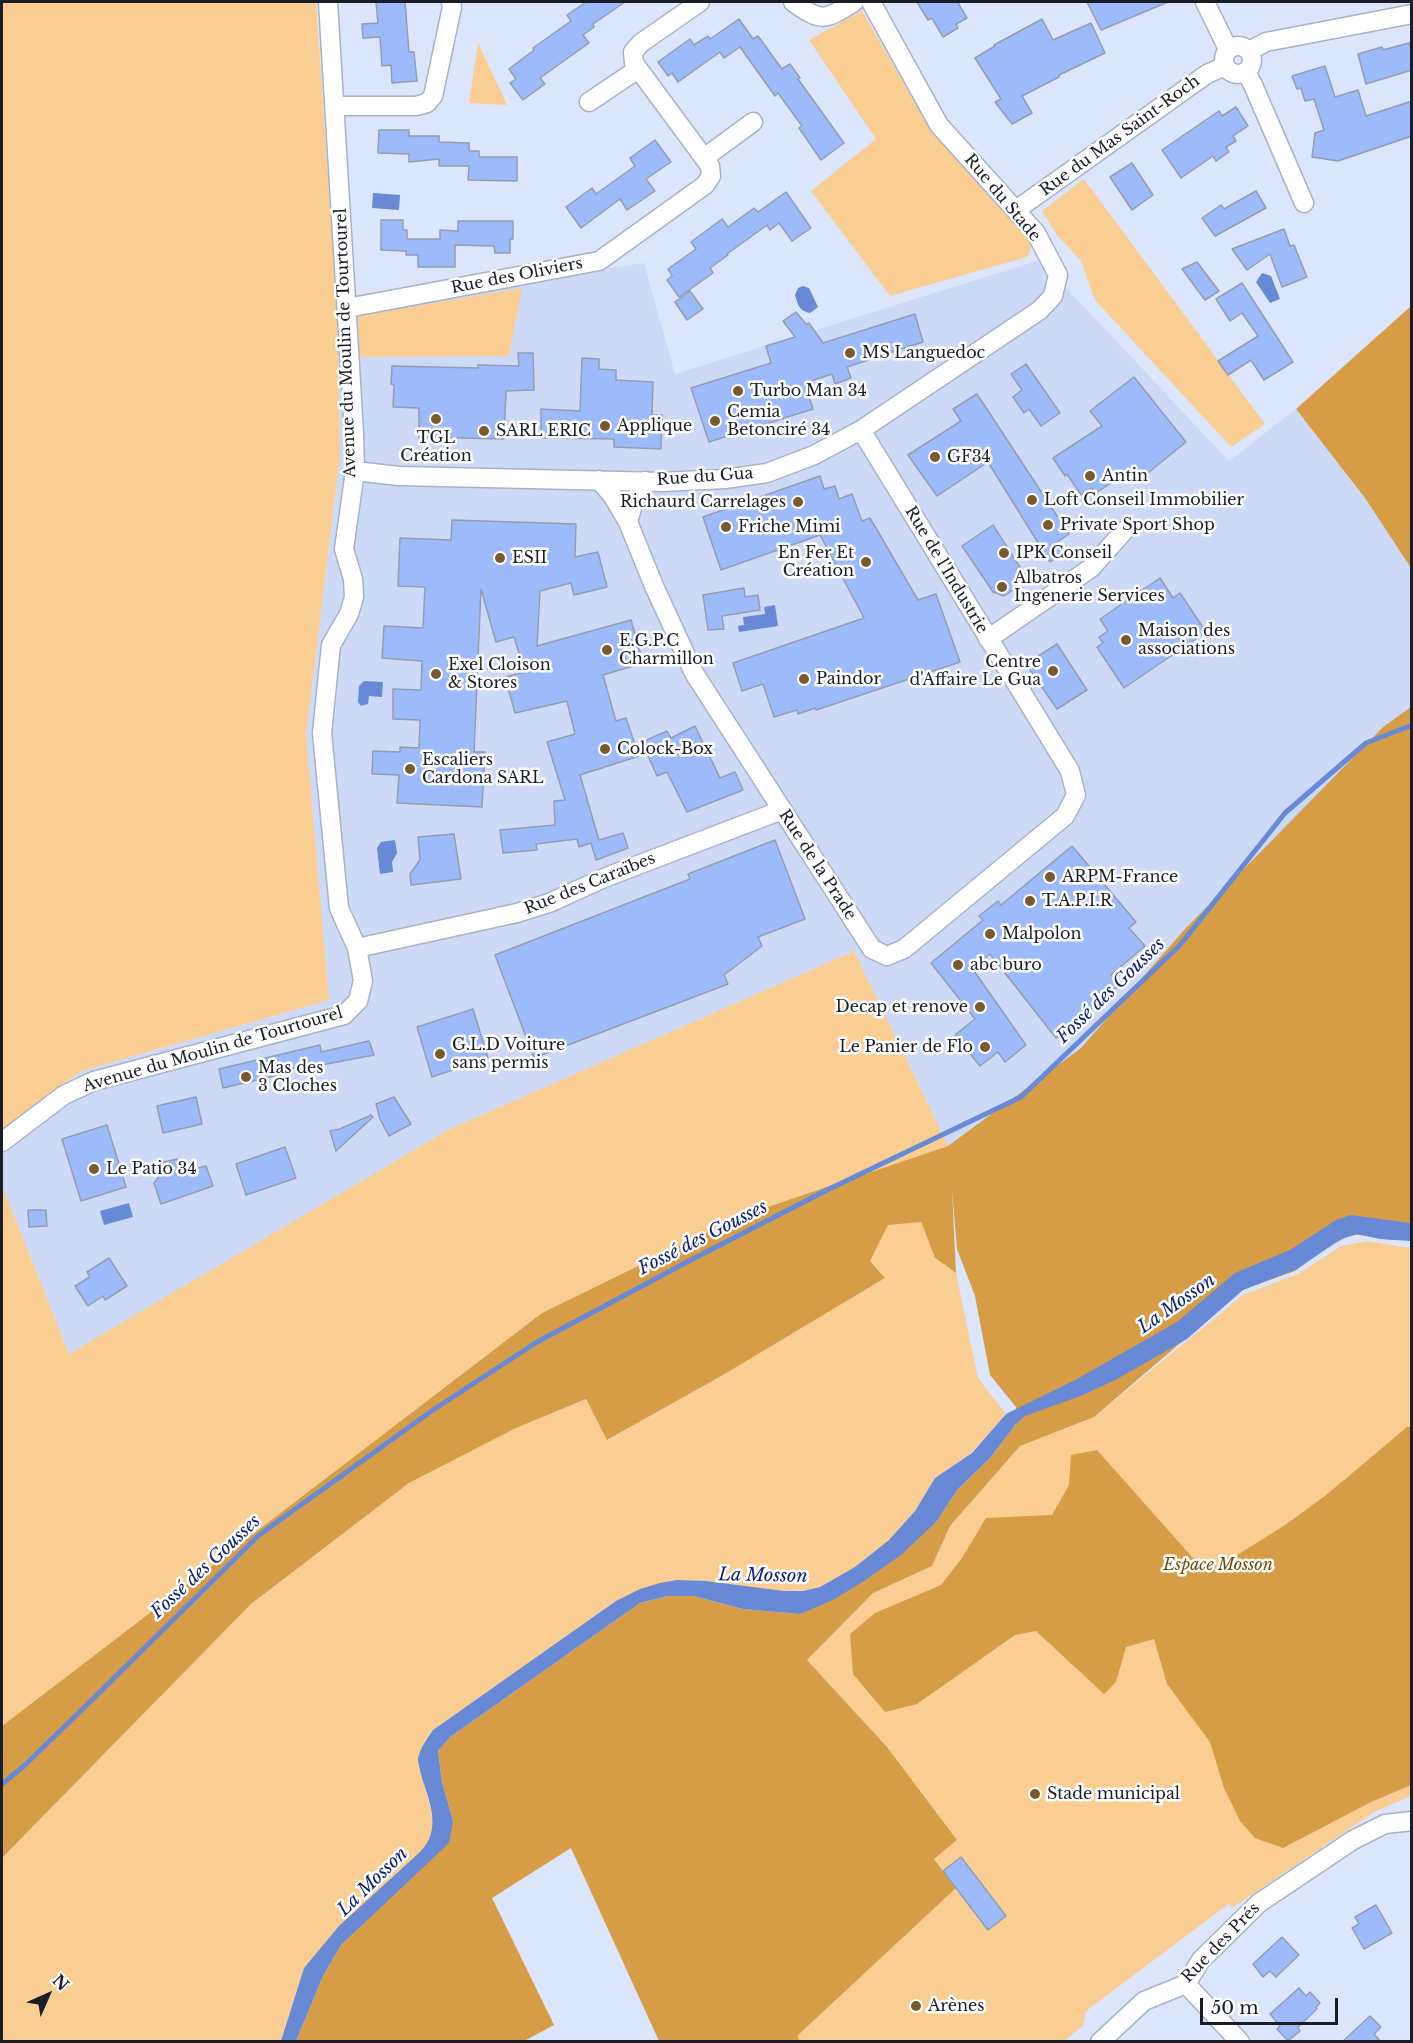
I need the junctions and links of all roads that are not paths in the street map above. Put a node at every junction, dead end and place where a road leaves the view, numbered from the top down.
1 (328, 2) edge
2 (451, 2) edge
3 (700, 2) edge
4 (793, 2) edge
5 (854, 2) edge
6 (871, 2) edge
7 (1205, 2) edge
8 (1412, 14) edge
9 (1249, 51) junction
10 (1227, 58) junction
11 (638, 69) junction
12 (1246, 72) junction
13 (589, 102) dead end
14 (334, 106) junction
15 (753, 122) dead end
16 (704, 158) junction
17 (1304, 203) dead end
18 (1016, 210) junction
19 (1058, 275) joint
20 (347, 308) junction
21 (861, 430) junction
22 (355, 471) junction
23 (599, 480) junction
24 (645, 481) junction
25 (628, 522) junction
26 (1124, 531) dead end
27 (988, 639) junction
28 (1070, 771) joint
29 (782, 810) junction
30 (357, 948) junction
31 (2, 1142) edge
32 (1412, 1821) edge
33 (1186, 1984) junction
34 (1100, 2042) edge
35 (1240, 2042) edge

1 - 14 street, Avenue du Moulin de Tourtourel
2 - 14 street
3 - 11 street
4 - 5 street
6 - 18 street, Rue du Stade
7 - 10 street
8 - 9 street
9 - 10 street
9 - 12 street
10 - 12 street
10 - 18 street, Rue du Mas Saint-Roch
11 - 13 street
11 - 16 street
12 - 17 street
14 - 20 street, Avenue du Moulin de Tourtourel
15 - 16 street
16 - 20 street, Rue des Oliviers
18 - 19 street, Rue du Stade
19 - 21 street, Rue du Gua
20 - 22 street, Avenue du Moulin de Tourtourel
21 - 24 street, Rue du Gua
21 - 27 street, Rue de l'Industrie
22 - 23 street, Rue du Gua
22 - 30 street, Avenue du Moulin de Tourtourel
23 - 24 street, Rue du Gua
23 - 25 street, Rue de la Prade
24 - 25 street
25 - 29 street, Rue de la Prade
26 - 27 street
27 - 28 street, Rue de l'Industrie
28 - 29 street, Rue de la Prade
29 - 30 street, Rue des Caraïbes
30 - 31 street, Avenue du Moulin de Tourtourel
32 - 33 street, Rue des Prés
33 - 34 street, Rue des Prés
33 - 35 street

